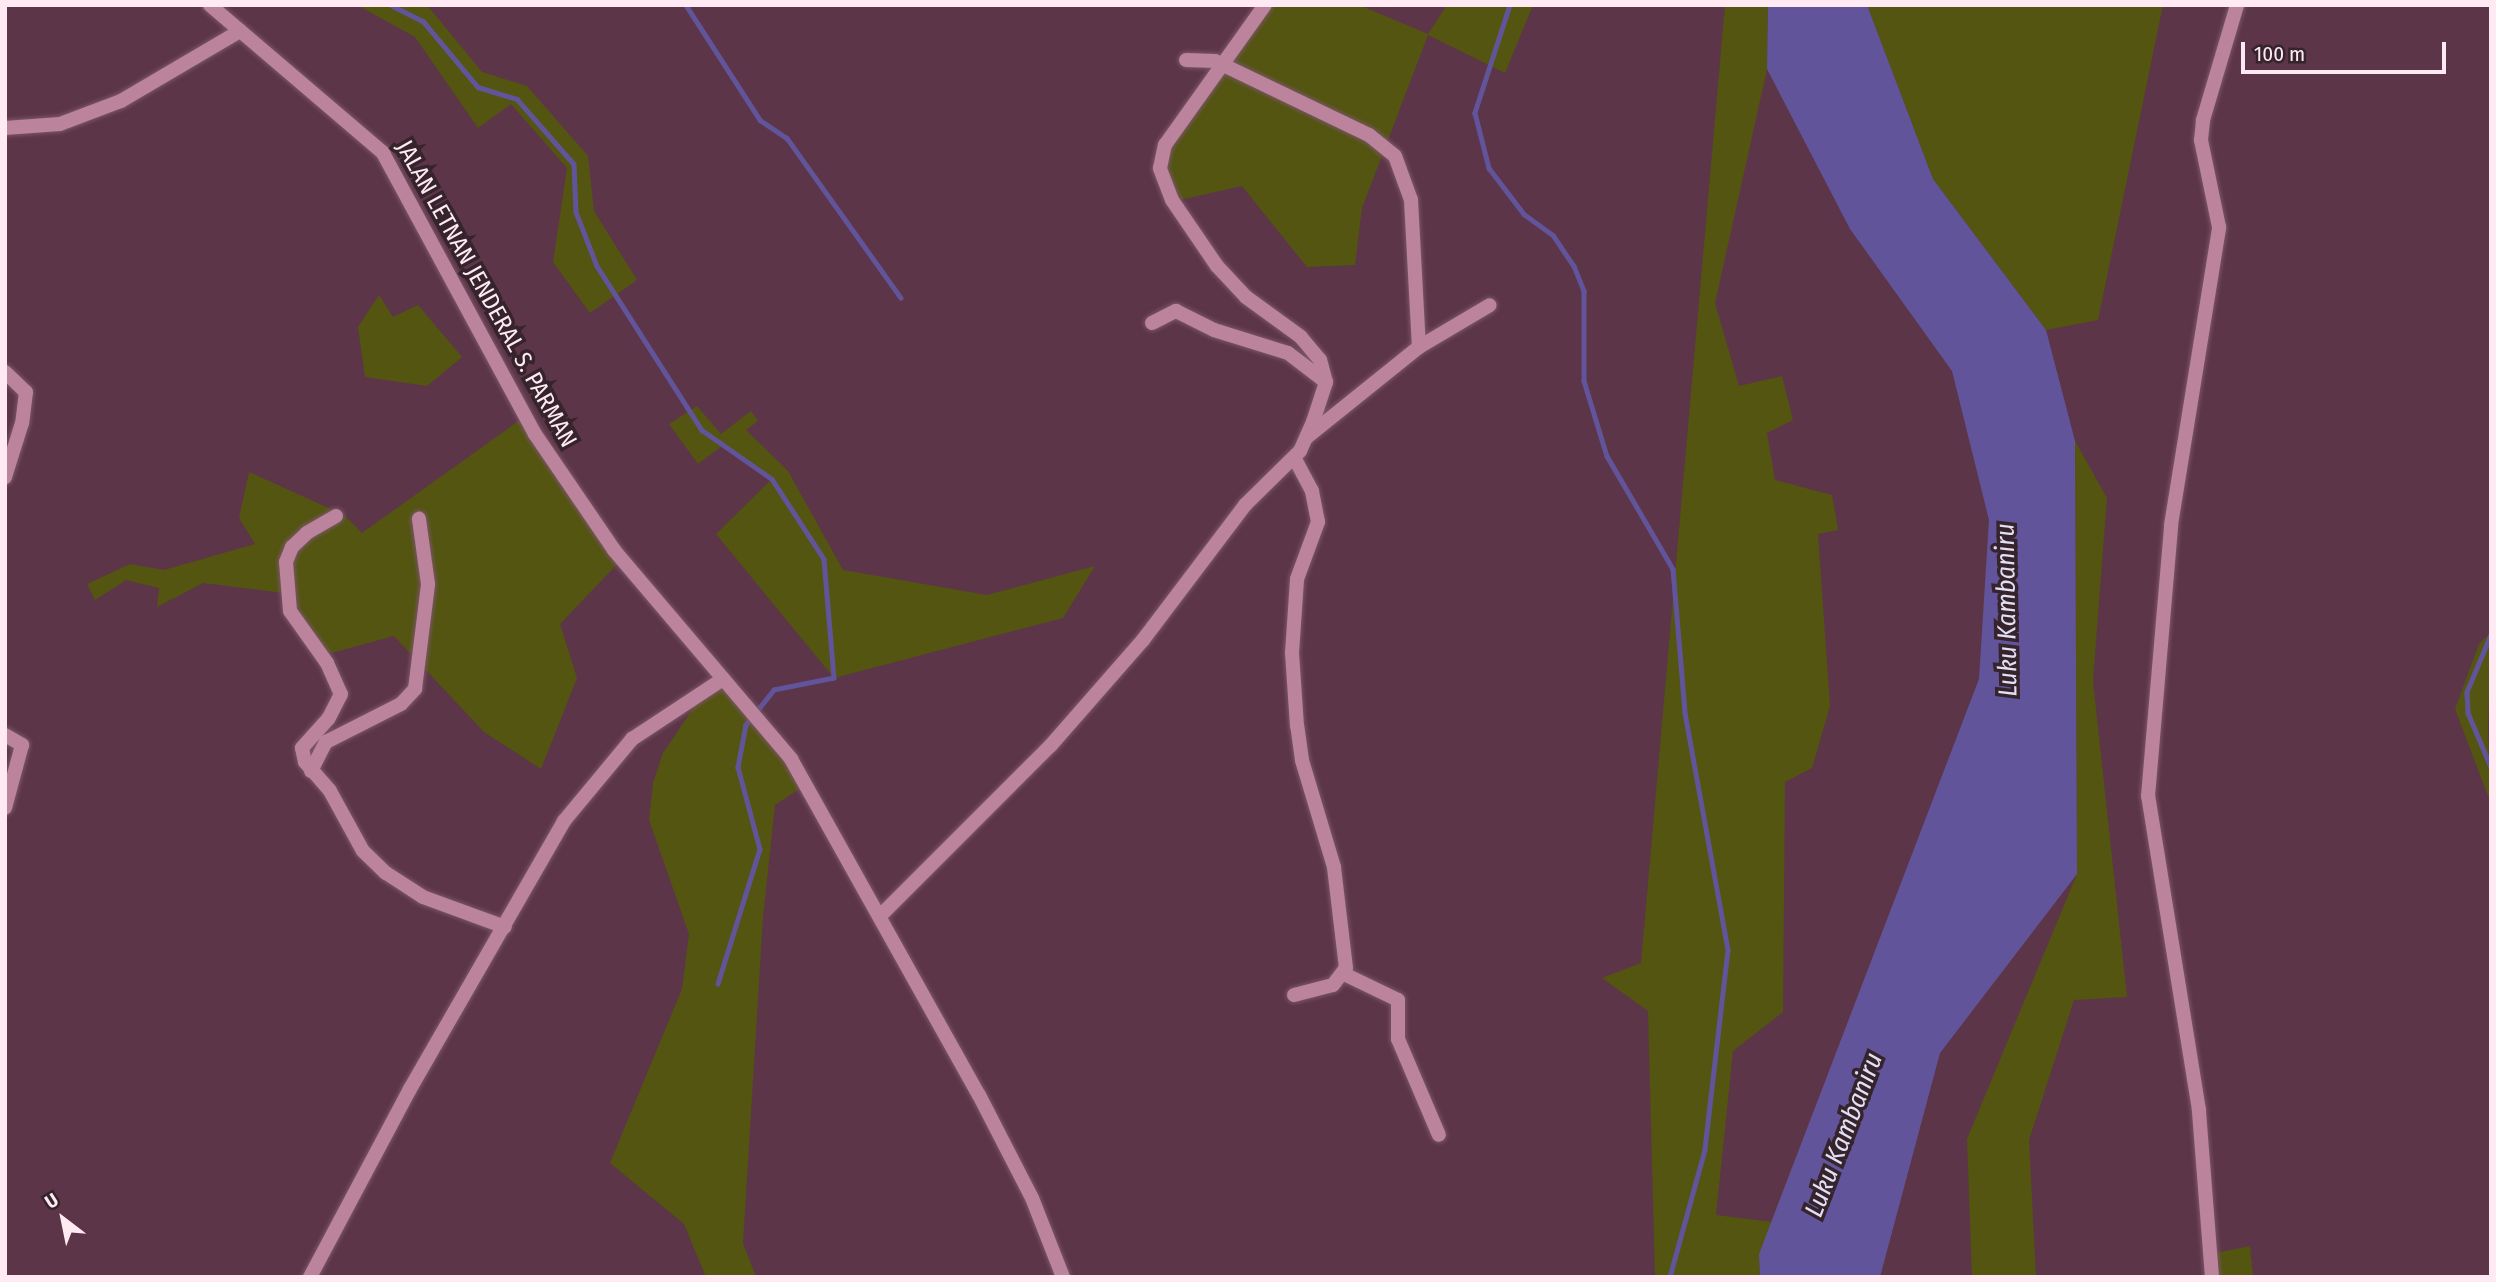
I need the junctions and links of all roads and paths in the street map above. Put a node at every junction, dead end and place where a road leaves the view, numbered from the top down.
1 (210, 5) edge
2 (1265, 5) edge
3 (2237, 5) edge
4 (240, 31) junction
5 (1186, 60) dead end
6 (1226, 66) junction
7 (5, 128) edge
8 (1490, 305) dead end
9 (1152, 323) dead end
10 (1419, 347) junction
11 (5, 372) edge
12 (1326, 382) junction
13 (1305, 438) junction
14 (1294, 457) junction
15 (5, 477) edge
16 (336, 516) dead end
17 (419, 519) dead end
18 (723, 679) junction
19 (5, 736) edge
20 (311, 771) junction
21 (5, 808) edge
22 (880, 916) junction
23 (505, 927) junction
24 (1344, 974) junction
25 (1294, 995) dead end
26 (1439, 1135) dead end
27 (310, 1277) edge
28 (1063, 1277) edge
29 (2212, 1277) edge

1 - 4 street, JALAN LETNAN JENDERAL S. PARMAN
2 - 6 street
3 - 29 street
4 - 7 street
4 - 18 street, JALAN LETNAN JENDERAL S. PARMAN
5 - 6 street
6 - 10 street
6 - 12 street
8 - 10 street
9 - 12 street
10 - 13 street
11 - 15 street
12 - 13 street
13 - 14 street
14 - 22 street
14 - 24 street
16 - 20 street
17 - 20 street
18 - 22 street, JALAN LETNAN JENDERAL S. PARMAN
18 - 23 street
19 - 21 street
20 - 23 street
22 - 28 street, JALAN LETNAN JENDERAL S. PARMAN
23 - 27 street
24 - 25 street
24 - 26 street

